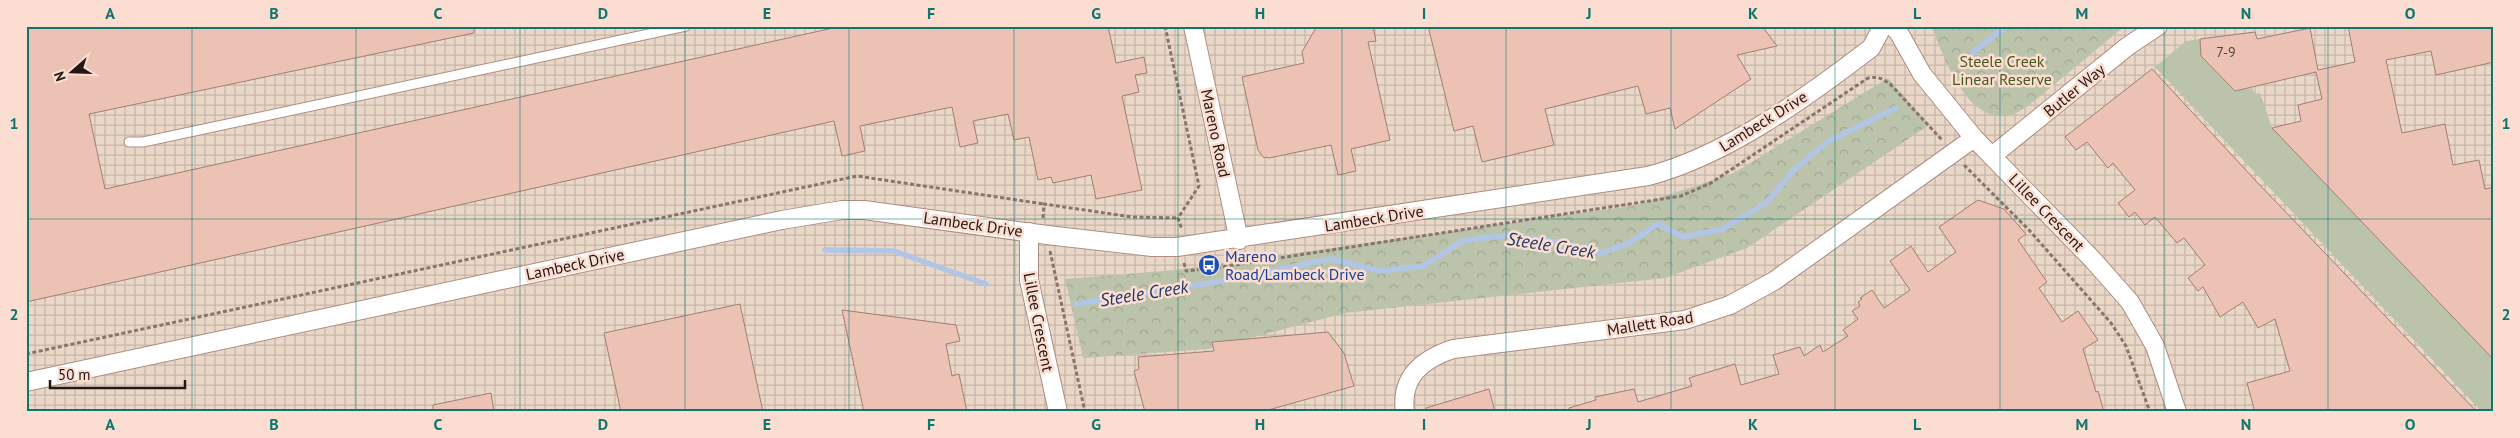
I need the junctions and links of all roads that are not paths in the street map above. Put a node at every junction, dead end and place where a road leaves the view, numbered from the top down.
1 (686, 26) edge
2 (1193, 26) edge
3 (1883, 26) edge
4 (1892, 26) edge
5 (2158, 26) edge
6 (1974, 138) junction
7 (129, 142) dead end
8 (1992, 156) junction
9 (1029, 232) junction
10 (1239, 240) junction
11 (26, 382) edge
12 (1058, 412) edge
13 (1406, 412) edge
14 (2177, 412) edge

1 - 7 lane
2 - 10 street, Mareno Road
3 - 10 street, Lambeck Drive
4 - 6 street, Lillee Crescent
5 - 8 street, Butler Way
6 - 8 street, Lillee Crescent
6 - 13 street, Mallett Road
8 - 14 street, Lillee Crescent
9 - 10 street, Lambeck Drive
9 - 11 street, Lambeck Drive
9 - 12 street, Lillee Crescent

